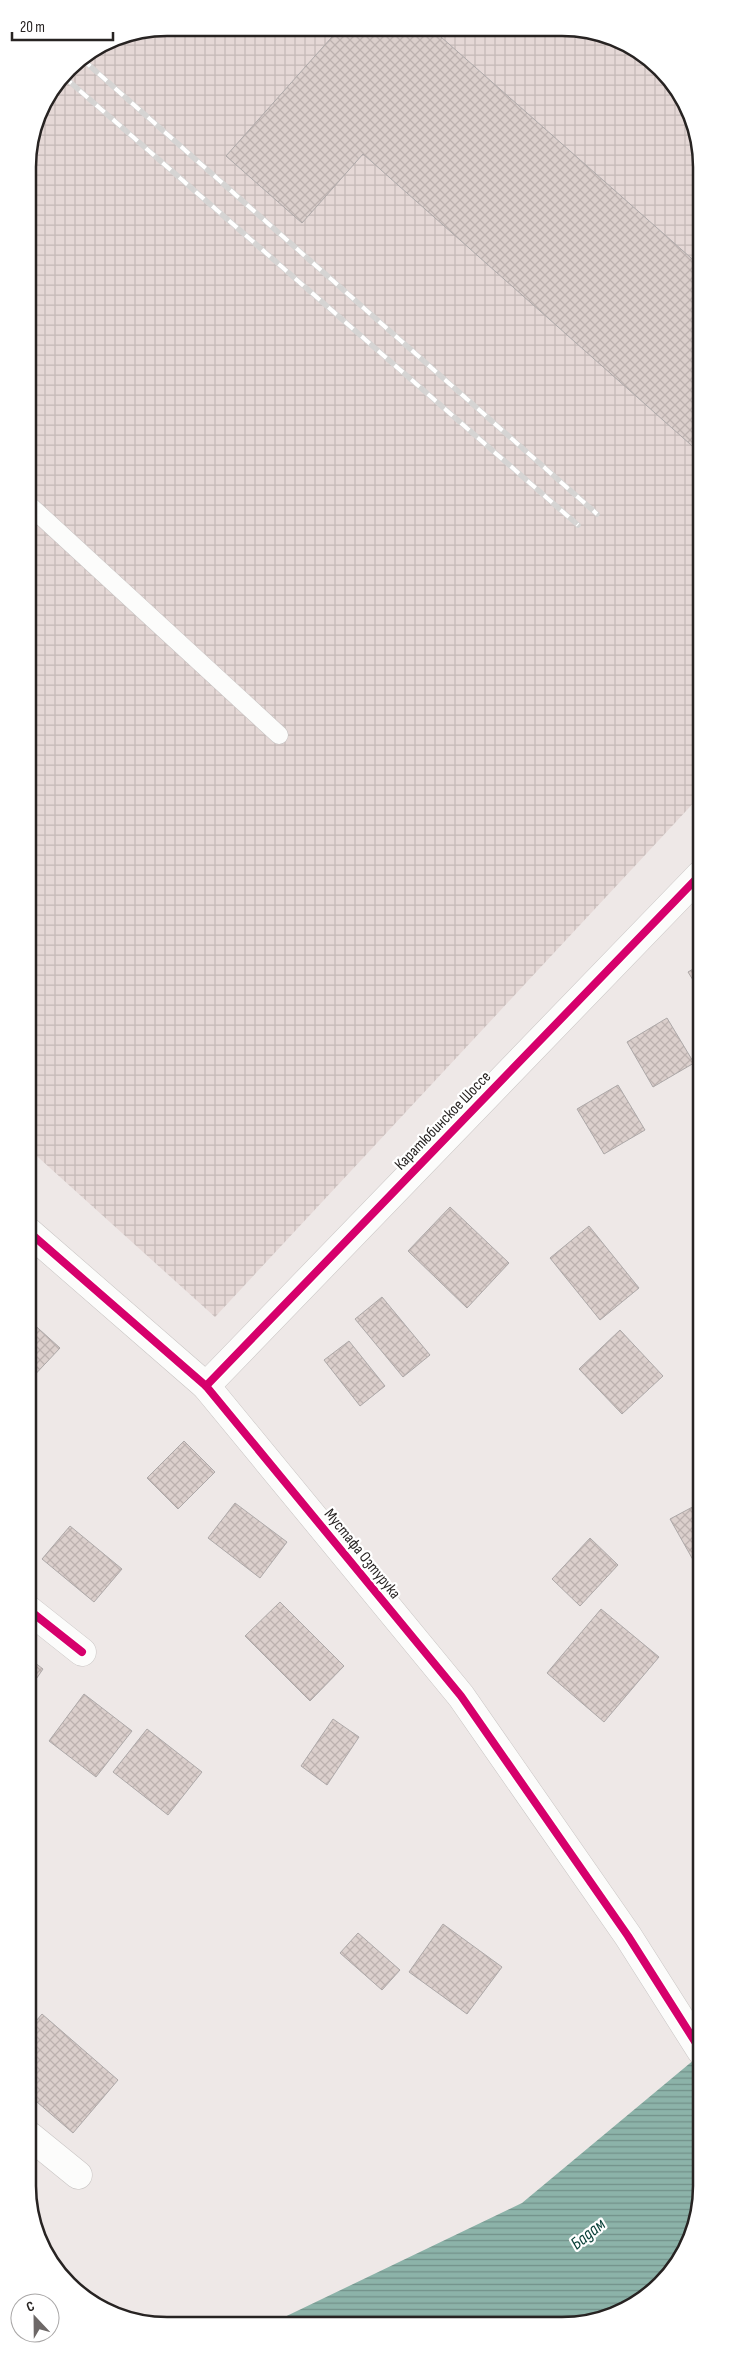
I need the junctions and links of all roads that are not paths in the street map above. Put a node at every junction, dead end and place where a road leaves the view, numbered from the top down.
1 (37, 512) edge
2 (279, 735) dead end
3 (693, 883) edge
4 (36, 1238) edge
5 (206, 1386) junction
6 (36, 1615) edge
7 (82, 1652) dead end
8 (692, 2037) edge
9 (36, 2141) edge
10 (78, 2175) dead end

1 - 2 lane
3 - 5 street, Каратюбинское Шоссе
4 - 5 street, Мустафа Озтурука
5 - 8 street, Мустафа Озтурука
6 - 7 street
9 - 10 street

